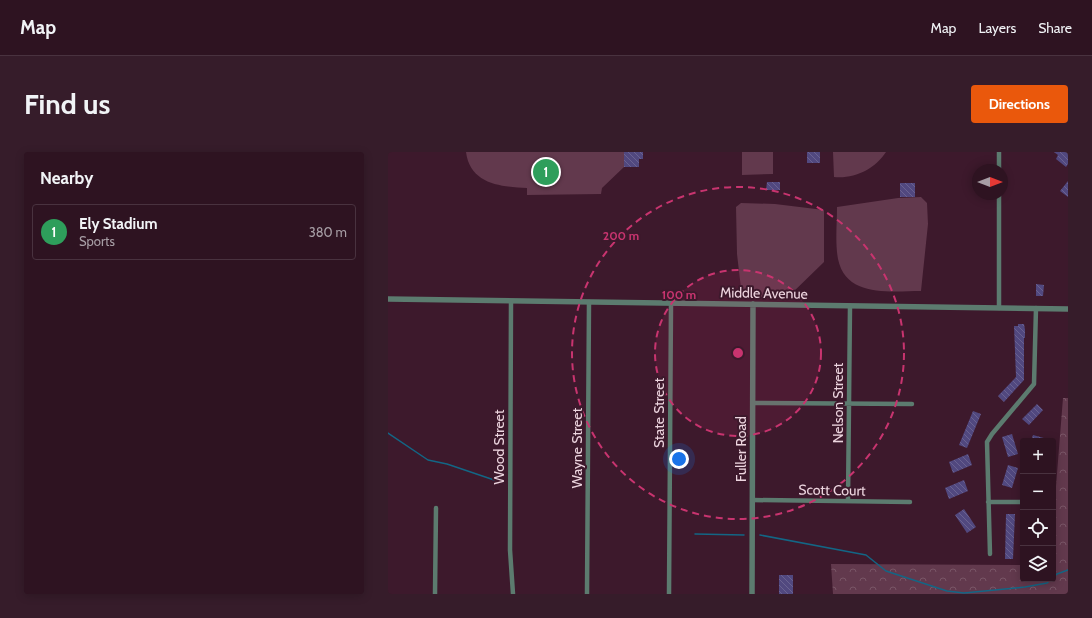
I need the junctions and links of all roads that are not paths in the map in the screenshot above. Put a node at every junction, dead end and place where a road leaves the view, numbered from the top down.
1 (999, 152) edge
2 (999, 164) edge
3 (999, 200) edge
4 (388, 299) edge
5 (511, 301) junction
6 (589, 302) junction
7 (671, 304) junction
8 (753, 304) junction
9 (850, 306) junction
10 (999, 308) junction
11 (1036, 308) junction
12 (1068, 309) edge
13 (753, 403) junction
14 (849, 403) junction
15 (912, 404) dead end
16 (753, 500) junction
17 (848, 501) junction
18 (910, 502) dead end
19 (988, 502) junction
20 (1020, 502) edge
21 (436, 508) dead end
22 (990, 554) dead end
23 (435, 594) edge
24 (513, 594) edge
25 (587, 594) edge
26 (669, 594) edge
27 (752, 594) edge

1 - 2 street
3 - 10 street
4 - 5 street, Middle Avenue
5 - 6 street, Middle Avenue
5 - 24 street, Wood Street
6 - 7 street, Middle Avenue
6 - 25 street, Wayne Street
7 - 8 street, Middle Avenue
7 - 26 street, State Street
8 - 9 street, Middle Avenue
8 - 13 street, Fuller Road
9 - 10 street, Middle Avenue
9 - 14 street, Nelson Street
10 - 11 street, Middle Avenue
11 - 12 street, Middle Avenue
11 - 19 street
13 - 14 street
13 - 16 street, Fuller Road
14 - 15 street
14 - 17 street, Nelson Street
16 - 17 street, Scott Court
16 - 27 street, Fuller Road
17 - 18 street, Scott Court
19 - 20 street
19 - 22 street
21 - 23 street

